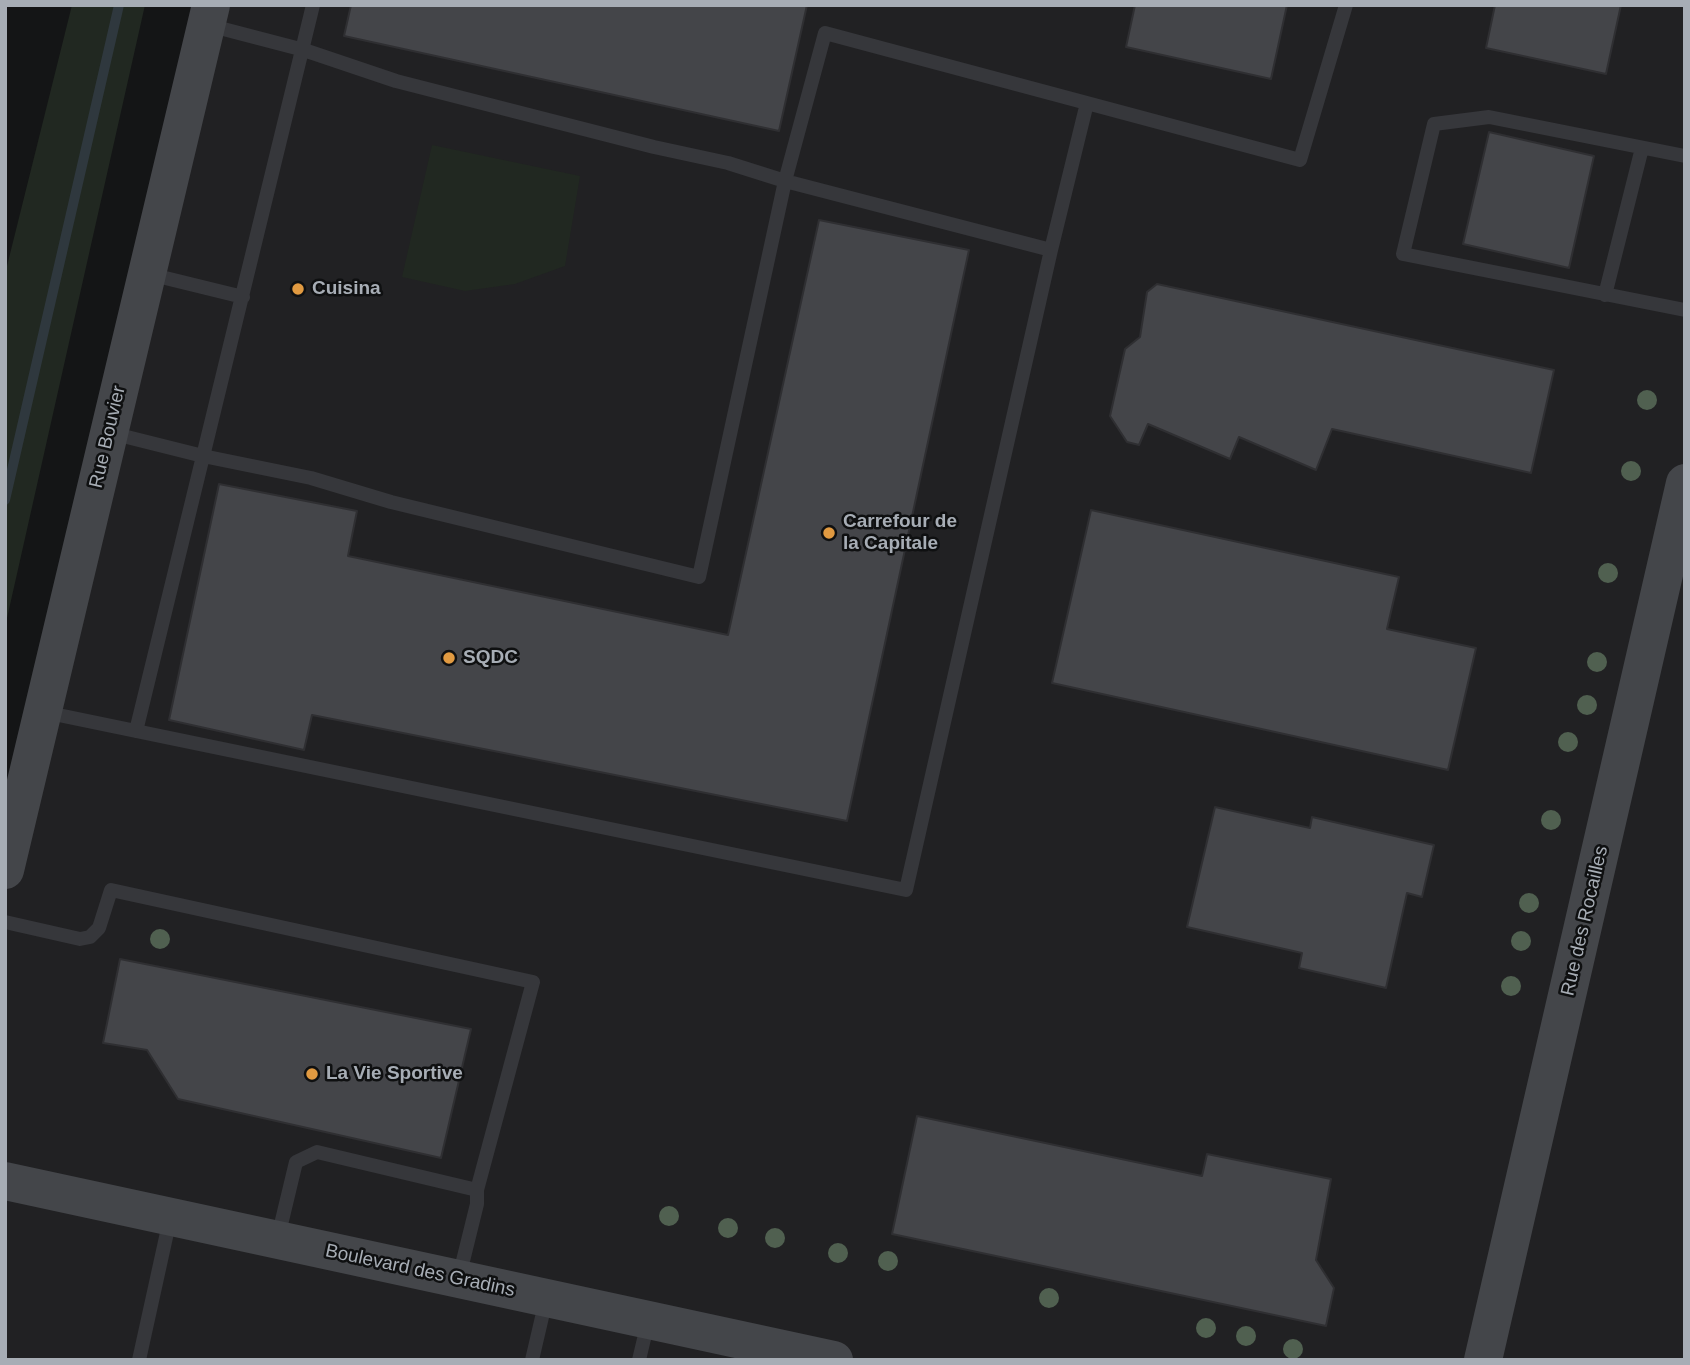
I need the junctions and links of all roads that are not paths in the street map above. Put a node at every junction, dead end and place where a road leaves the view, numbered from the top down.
1 (313, 5) edge
2 (1346, 5) edge
3 (209, 15) edge
4 (304, 50) junction
5 (1087, 103) junction
6 (1642, 148) junction
7 (1685, 156) edge
8 (785, 181) junction
9 (1051, 250) junction
10 (147, 273) junction
11 (1605, 295) junction
12 (243, 297) junction
13 (1685, 310) edge
14 (109, 432) junction
15 (203, 456) junction
16 (1685, 483) edge
17 (43, 712) junction
18 (136, 731) junction
19 (5, 870) edge
20 (5, 922) edge
21 (5, 1181) edge
22 (477, 1189) junction
23 (170, 1218) junction
24 (277, 1240) junction
25 (459, 1279) junction
26 (546, 1299) junction
27 (648, 1321) junction
28 (139, 1360) edge
29 (532, 1360) edge
30 (639, 1360) edge
31 (834, 1360) edge
32 (1483, 1360) edge

1 - 4 lane
2 - 5 lane
3 - 4 lane
3 - 10 street, Rue Bouvier
4 - 8 lane
4 - 12 lane
5 - 8 lane
5 - 9 lane
6 - 7 lane
6 - 11 lane
6 - 11 lane
8 - 9 lane
8 - 15 lane
9 - 18 lane
10 - 12 lane
10 - 14 street, Rue Bouvier
11 - 13 lane
12 - 15 lane
14 - 15 lane
14 - 17 street, Rue Bouvier
15 - 18 lane
16 - 32 street, Rue des Rocailles
17 - 18 lane
17 - 19 street, Rue Bouvier
20 - 22 lane
21 - 23 street, Boulevard des Gradins
22 - 24 lane
22 - 25 lane
23 - 24 street, Boulevard des Gradins
23 - 28 lane
24 - 25 street, Boulevard des Gradins
25 - 26 street, Boulevard des Gradins
26 - 27 street, Boulevard des Gradins
26 - 29 lane
27 - 30 lane
27 - 31 street, Boulevard des Gradins

